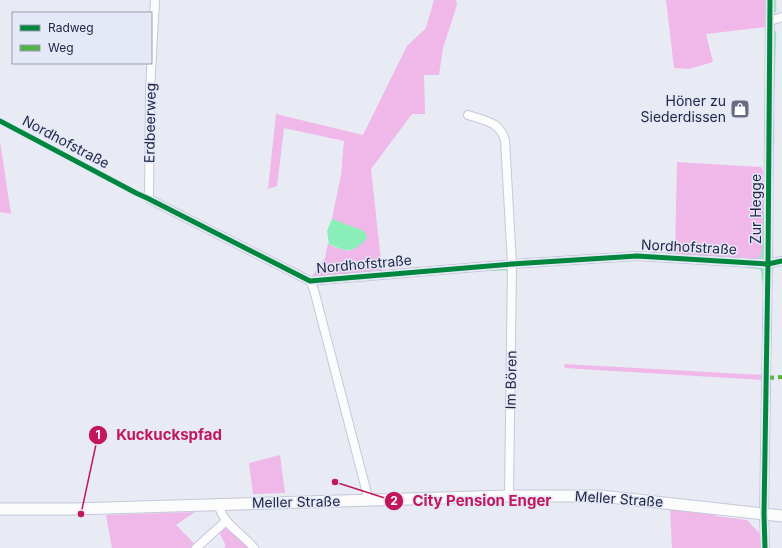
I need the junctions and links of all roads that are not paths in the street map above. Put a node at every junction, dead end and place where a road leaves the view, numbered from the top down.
1 (156, 0) edge
2 (770, 0) edge
3 (782, 17) edge
4 (770, 21) junction
5 (152, 60) edge
6 (152, 64) edge
7 (468, 115) dead end
8 (149, 199) joint
9 (782, 261) edge
10 (512, 264) junction
11 (768, 264) junction
12 (310, 281) junction
13 (510, 496) junction
14 (369, 500) junction
15 (218, 504) junction
16 (0, 509) edge
17 (764, 514) junction
18 (782, 516) edge
19 (226, 521) junction
20 (196, 548) edge
21 (254, 548) edge
22 (765, 548) edge

1 - 5 street, Erdbeerweg
2 - 4 street, Zur Hegge
3 - 4 street
4 - 11 street, Zur Hegge
6 - 8 street, Erdbeerweg
7 - 10 street
8 - 12 street, Nordhofstraße
9 - 11 street, Nordhofstraße
10 - 11 street, Nordhofstraße
10 - 12 street, Nordhofstraße
10 - 13 street, Im Bören
11 - 17 street, Zur Hegge
12 - 14 street
13 - 14 main road, Meller Straße
13 - 17 main road, Meller Straße
14 - 15 main road, Meller Straße
15 - 16 main road, Meller Straße
15 - 19 street
17 - 18 main road, Meller Straße
17 - 22 street, Zur Hegge
19 - 20 street
19 - 21 street

